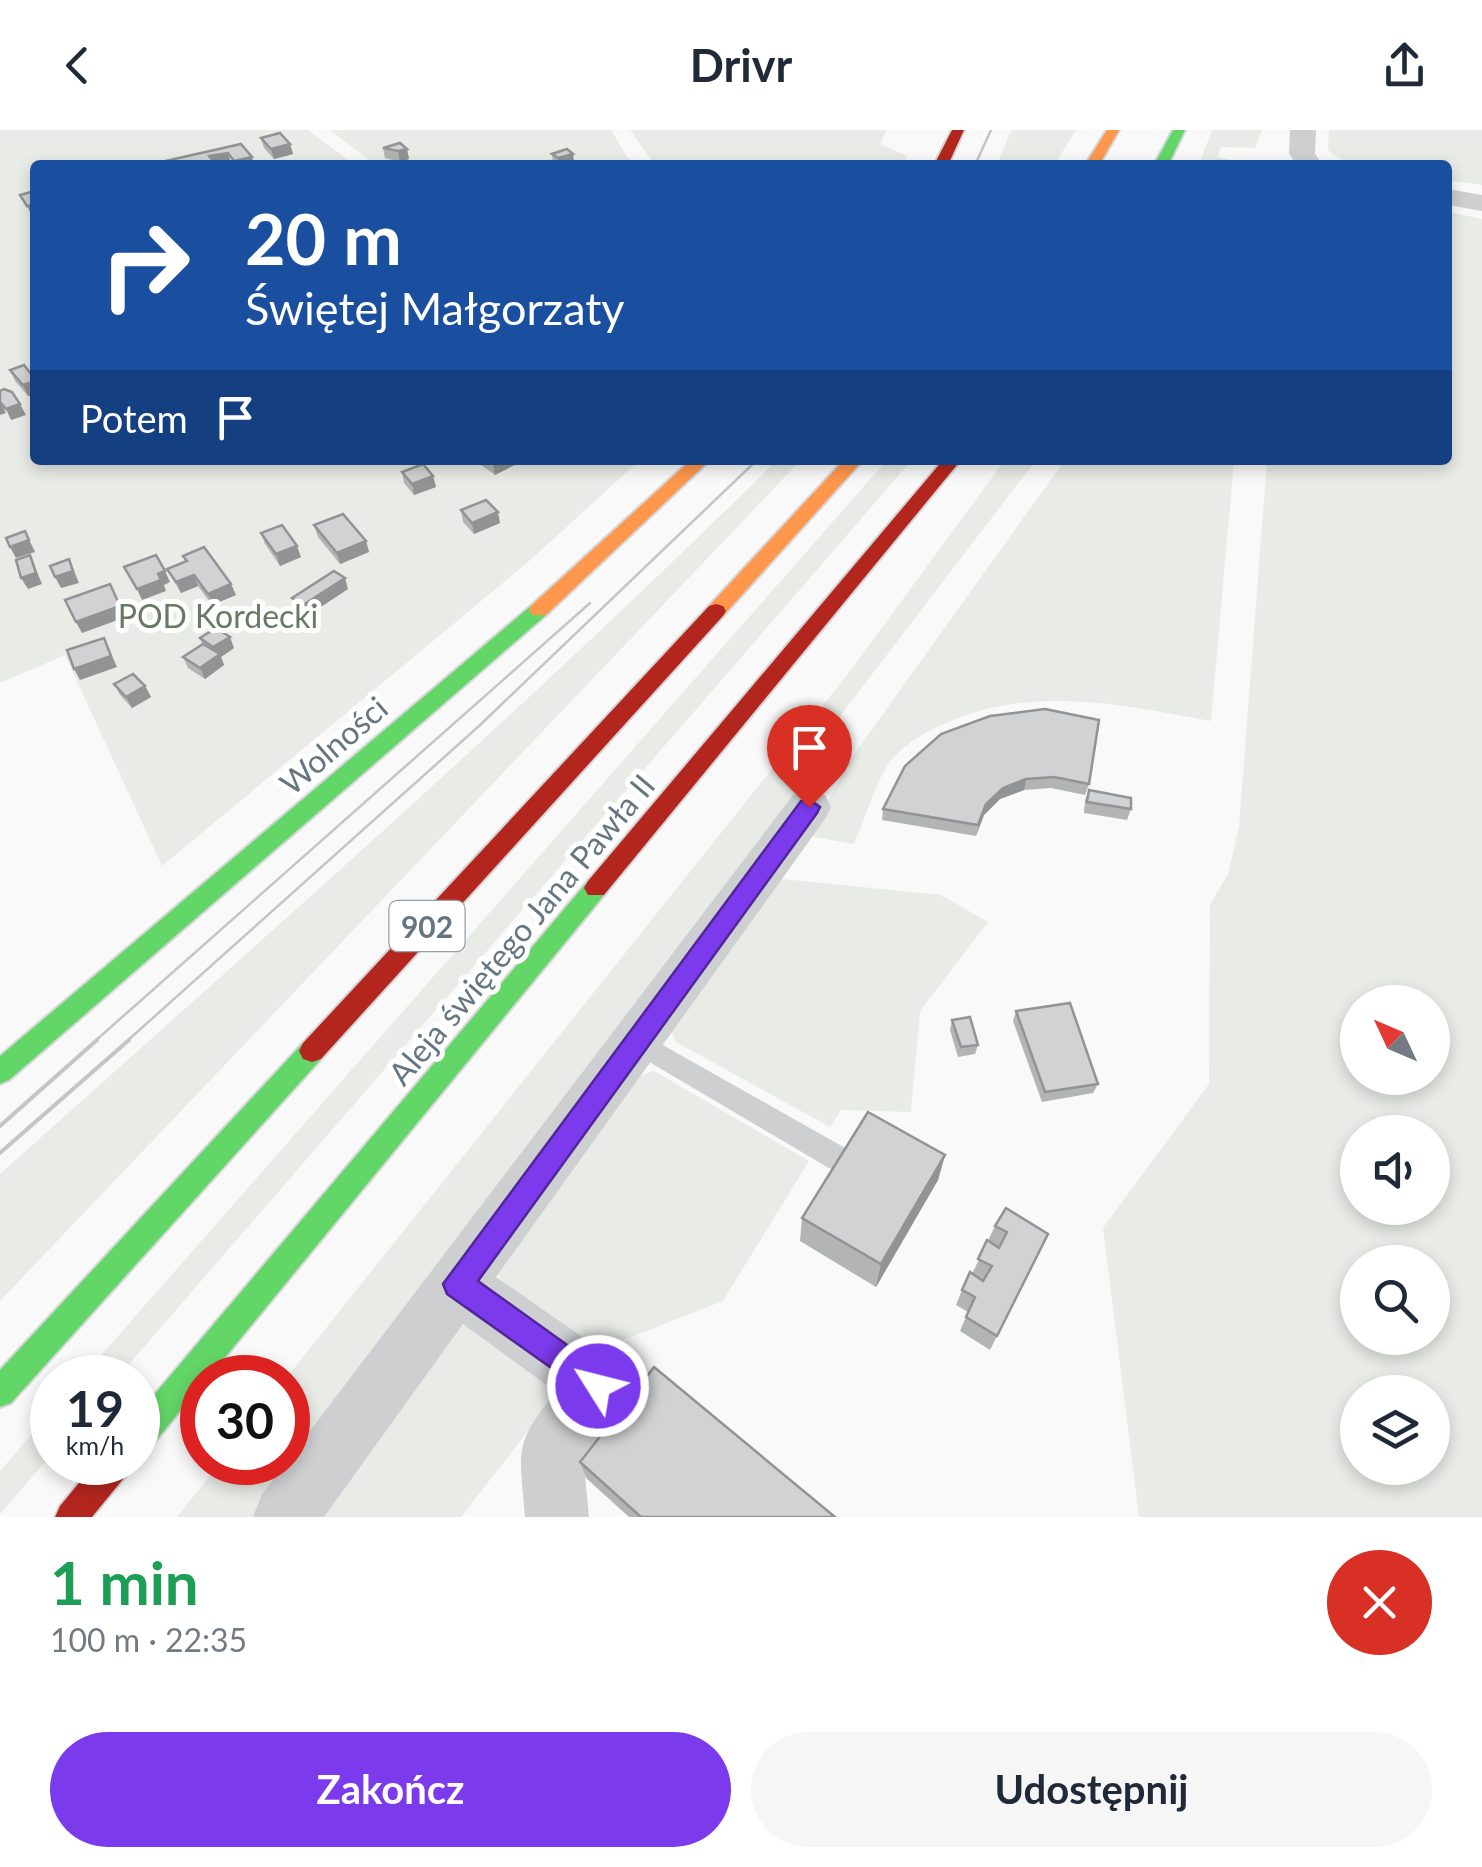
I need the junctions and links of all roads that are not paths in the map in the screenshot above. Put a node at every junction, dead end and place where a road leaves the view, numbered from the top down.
1 (958, 130) edge
2 (1112, 130) edge
3 (1179, 130) edge
4 (1303, 130) edge
5 (943, 160) edge
6 (1095, 160) edge
7 (1164, 160) edge
8 (1306, 160) edge
9 (1452, 198) edge
10 (1482, 203) edge
11 (696, 465) edge
12 (849, 465) edge
13 (948, 465) edge
14 (809, 807) dead end
15 (638, 1042) junction
16 (0, 1072) edge
17 (836, 1158) edge
18 (457, 1284) junction
19 (0, 1392) edge
20 (160, 1412) edge
21 (98, 1485) edge
22 (72, 1517) edge
23 (286, 1517) edge
24 (557, 1517) edge

1 - 5 main road
2 - 6 main road
3 - 7 main road
4 - 8 street
9 - 10 street
11 - 16 main road, Wolności
12 - 19 main road, Aleja świętego Jana Pawła II / 902
13 - 20 main road, Aleja świętego Jana Pawła II
14 - 15 street
15 - 17 lane
15 - 18 street
18 - 23 street
18 - 24 street
21 - 22 main road

